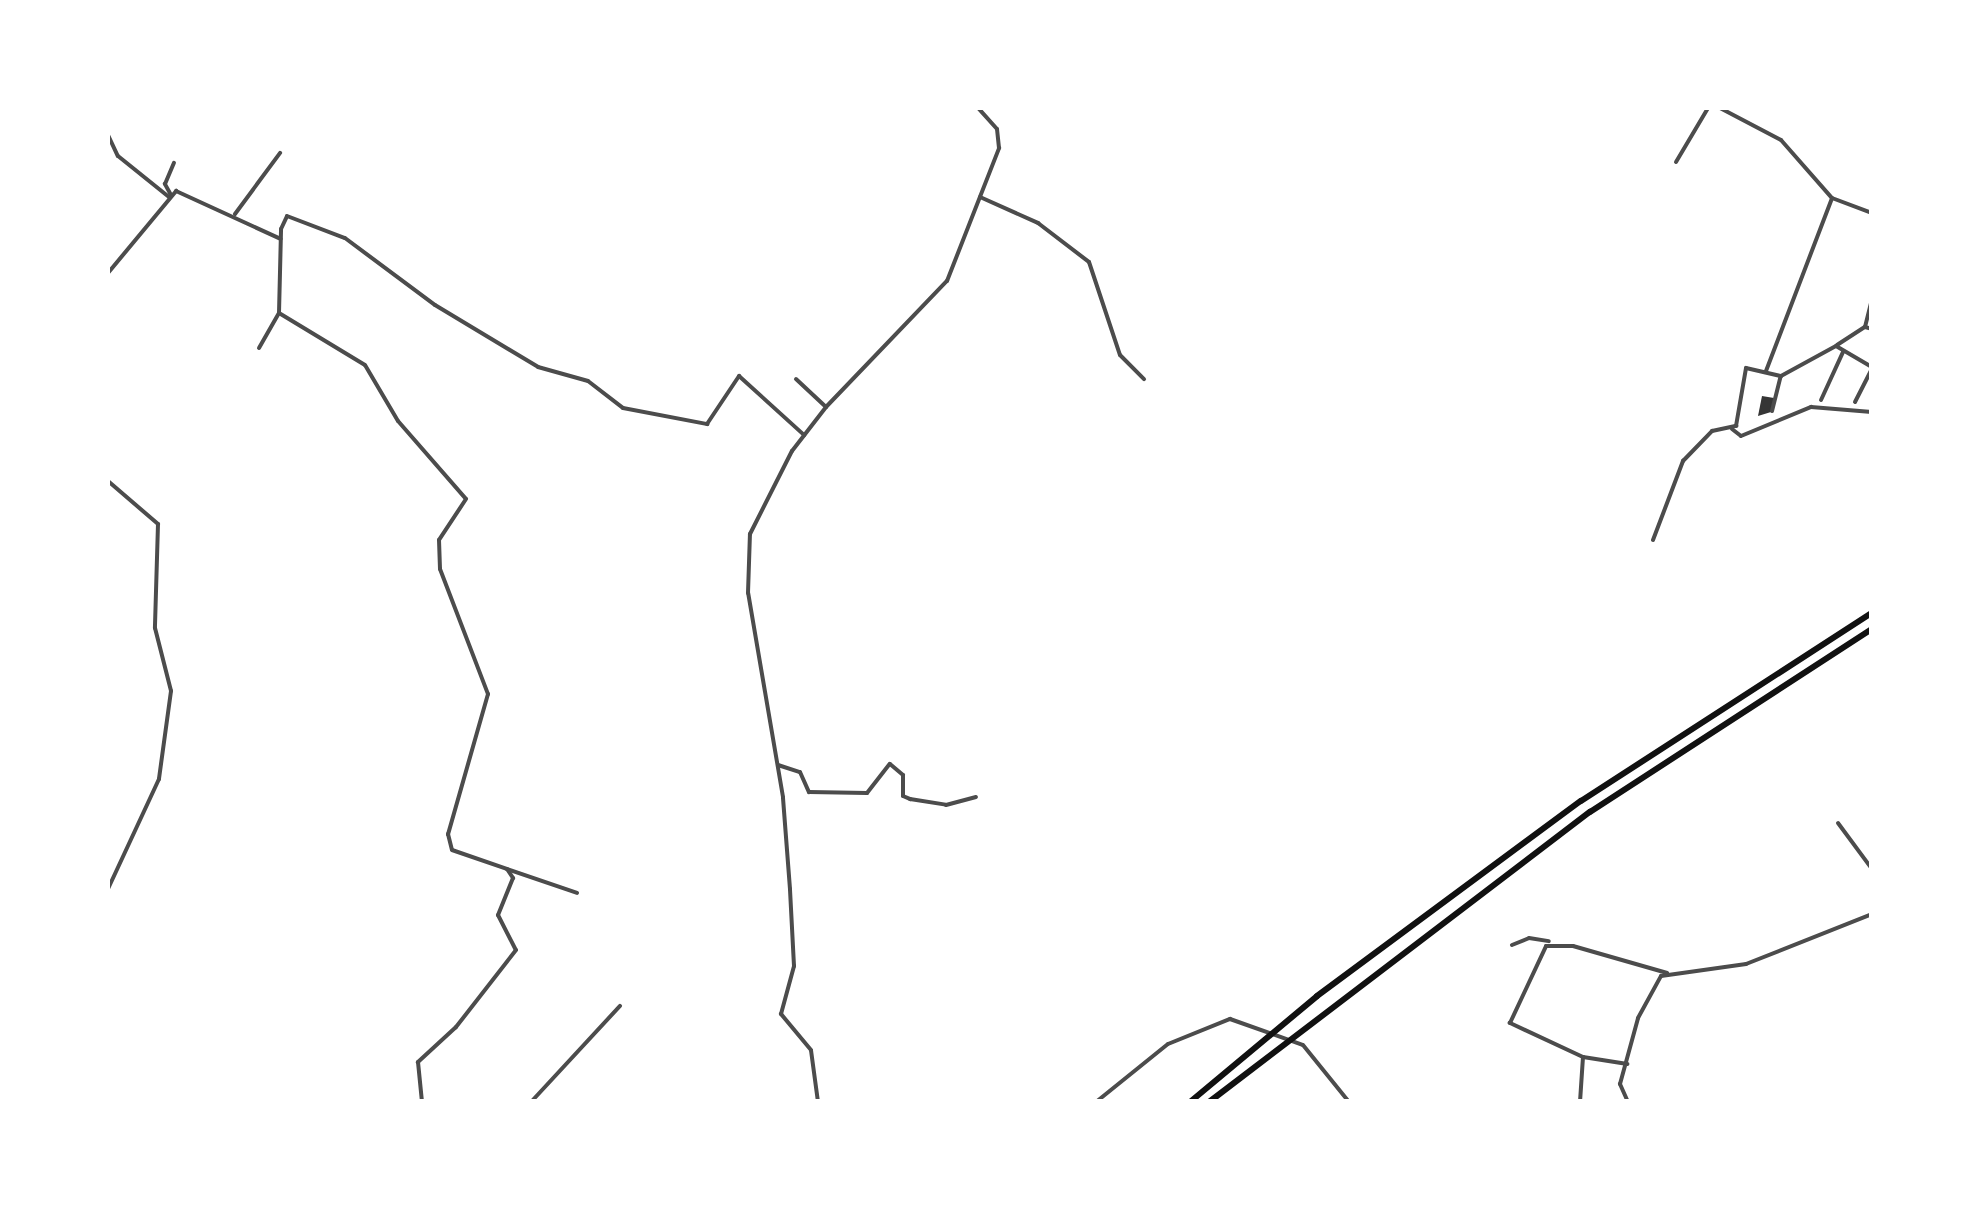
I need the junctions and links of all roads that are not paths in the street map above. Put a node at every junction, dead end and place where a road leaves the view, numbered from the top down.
1 (978, 108) edge
2 (1708, 108) edge
3 (1720, 108) edge
4 (108, 136) edge
5 (280, 153) dead end
6 (1676, 162) dead end
7 (174, 163) dead end
8 (170, 196) junction
9 (980, 197) junction
10 (1832, 198) junction
11 (1872, 213) edge
12 (235, 214) junction
13 (281, 238) junction
14 (108, 273) edge
15 (1872, 298) edge
16 (278, 314) junction
17 (1865, 326) junction
18 (1872, 330) edge
19 (1836, 346) junction
20 (259, 348) dead end
21 (1843, 352) junction
22 (1872, 368) edge
23 (1766, 371) junction
24 (1781, 376) junction
25 (796, 379) dead end
26 (1144, 379) dead end
27 (1821, 400) dead end
28 (1855, 402) dead end
29 (826, 408) junction
30 (1772, 411) dead end
31 (1872, 412) edge
32 (1732, 429) junction
33 (804, 435) junction
34 (108, 481) edge
35 (1653, 540) dead end
36 (1872, 612) edge
37 (1872, 629) edge
38 (778, 765) junction
39 (976, 797) dead end
40 (1838, 823) dead end
41 (507, 869) junction
42 (1872, 869) edge
43 (108, 889) edge
44 (576, 894) dead end
45 (1872, 914) edge
46 (1550, 942) junction
47 (1512, 944) dead end
48 (1667, 973) junction
49 (620, 1006) dead end
50 (1584, 1058) junction
51 (1626, 1064) junction
52 (422, 1102) edge
53 (531, 1102) edge
54 (818, 1102) edge
55 (1096, 1102) edge
56 (1190, 1102) edge
57 (1209, 1102) edge
58 (1349, 1102) edge
59 (1580, 1102) edge
60 (1628, 1102) edge

1 - 9 street
2 - 6 street
3 - 10 street
4 - 8 street
5 - 12 street
7 - 8 street
8 - 12 street
8 - 14 street
9 - 26 street
9 - 29 street
10 - 11 street
10 - 23 street
12 - 13 street
13 - 16 street
13 - 33 street
15 - 17 street
16 - 20 street
16 - 41 street
17 - 18 street
17 - 19 street
19 - 21 street
19 - 24 street
21 - 22 street
21 - 27 street
22 - 28 street
23 - 24 street
23 - 32 street
24 - 30 street
25 - 29 street
29 - 33 street
31 - 32 street
32 - 35 street
33 - 38 street
34 - 43 street
36 - 56 highway
37 - 57 highway
38 - 39 street
38 - 54 street
40 - 42 street
41 - 44 street
41 - 52 street
45 - 48 street
46 - 47 street
46 - 48 street
46 - 50 street
48 - 51 street
49 - 53 street
50 - 51 street
50 - 59 street
51 - 60 street
55 - 58 street

